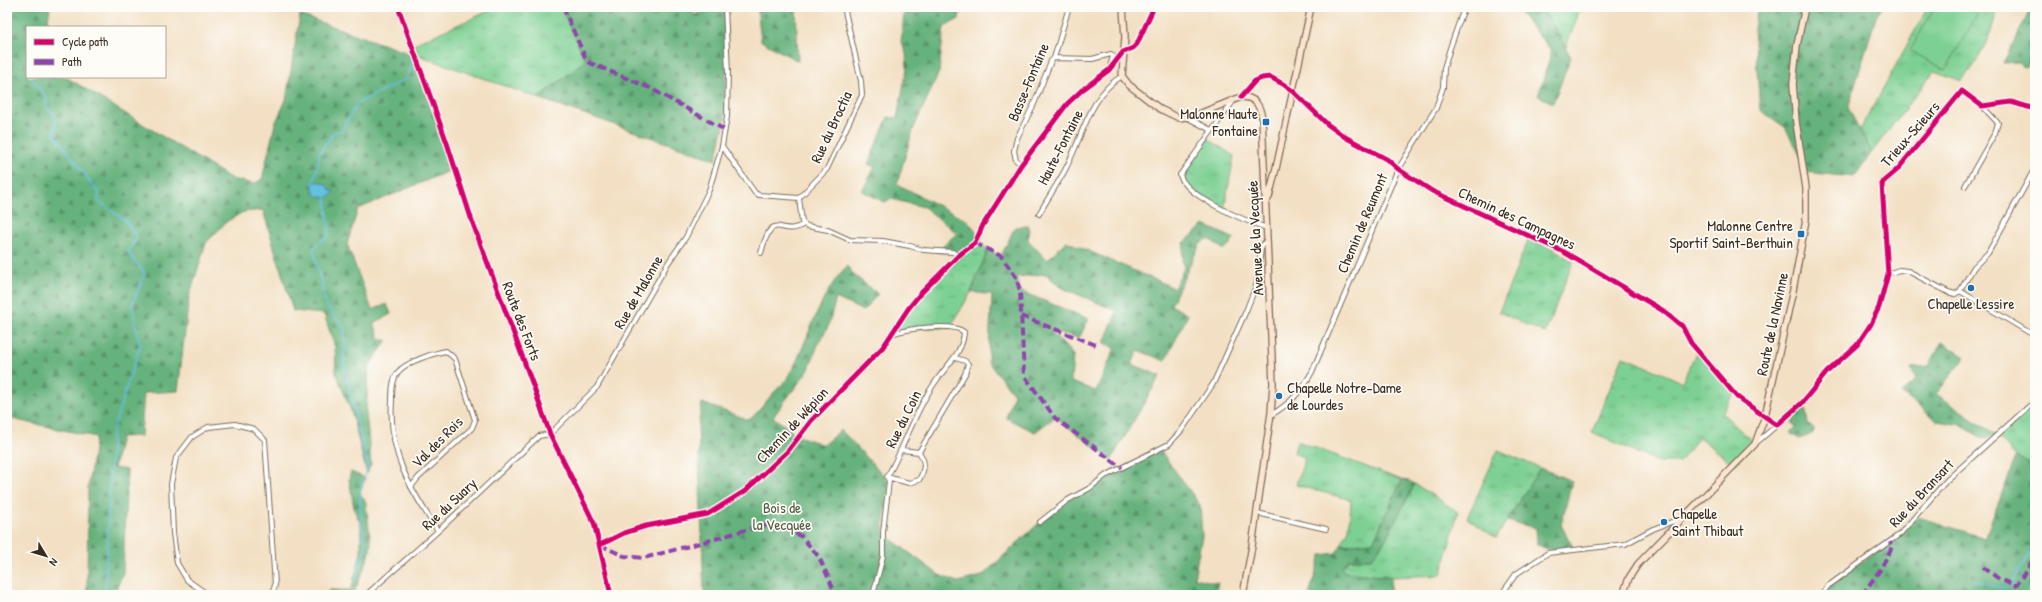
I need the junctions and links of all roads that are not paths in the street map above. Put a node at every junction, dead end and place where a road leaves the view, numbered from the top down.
1 (398, 7) edge
2 (725, 7) edge
3 (844, 7) edge
4 (1069, 7) edge
5 (1123, 7) edge
6 (1154, 7) edge
7 (1311, 7) edge
8 (1466, 7) edge
9 (1805, 7) edge
10 (1123, 52) junction
11 (1054, 58) junction
12 (1110, 70) junction
13 (1122, 76) junction
14 (1293, 91) junction
15 (1241, 97) junction
16 (1234, 100) junction
17 (1982, 106) junction
18 (2035, 109) edge
19 (1188, 118) junction
20 (1211, 130) junction
21 (722, 146) junction
22 (1021, 166) junction
23 (2035, 168) edge
24 (1398, 169) junction
25 (1965, 186) dead end
26 (799, 198) junction
27 (1265, 202) junction
28 (1039, 214) dead end
29 (804, 224) junction
30 (1266, 228) junction
31 (1267, 238) junction
32 (761, 253) dead end
33 (958, 256) junction
34 (1888, 274) junction
35 (1960, 291) junction
36 (891, 334) junction
37 (2035, 336) edge
38 (956, 358) junction
39 (2035, 402) edge
40 (1271, 415) junction
41 (1764, 416) junction
42 (1777, 425) junction
43 (550, 434) junction
44 (1755, 444) junction
45 (902, 450) junction
46 (919, 452) junction
47 (887, 477) junction
48 (411, 487) junction
49 (1257, 513) junction
50 (1679, 521) junction
51 (1040, 522) dead end
52 (1326, 529) dead end
53 (438, 531) junction
54 (600, 545) junction
55 (213, 595) edge
56 (272, 595) edge
57 (366, 595) edge
58 (611, 595) edge
59 (873, 595) edge
60 (1243, 595) edge
61 (1501, 595) edge
62 (1623, 595) edge
63 (1821, 595) edge

1 - 43 street, Route des Forts
2 - 21 street, Rue de Malonne
3 - 26 street, Rue du Broctia
4 - 11 street, Basse-Fontaine
5 - 10 street
6 - 10 street
7 - 14 street
8 - 24 street, Chemin de Reumont
9 - 41 street, Route de la Navinne
10 - 12 street
10 - 13 street
11 - 12 street
11 - 22 street, Basse-Fontaine
12 - 22 street
13 - 19 street
13 - 28 street, Haute-Fontaine
14 - 15 street, Chemin des Campagnes
14 - 24 street, Chemin des Campagnes
14 - 27 street
15 - 16 street
15 - 27 street, Avenue de la Vecquée
16 - 19 street
16 - 20 street
17 - 18 street
17 - 25 street
17 - 34 street, Trieux-Scieurs
19 - 20 street
20 - 30 street
21 - 26 street
21 - 43 street, Rue de Malonne
22 - 33 street
23 - 35 street
24 - 40 street, Chemin de Reumont
24 - 41 street, Chemin des Campagnes
26 - 29 street
27 - 30 street, Avenue de la Vecquée
29 - 32 street
29 - 33 street
30 - 31 street, Avenue de la Vecquée
31 - 40 street, Avenue de la Vecquée
31 - 51 street
33 - 36 street, Chemin de Wépion
34 - 35 street
34 - 42 street
35 - 37 street
36 - 38 street, Rue du Coin
36 - 54 street, Chemin de Wépion
38 - 45 street, Rue du Coin
38 - 46 street
39 - 63 street, Rue du Bransart
40 - 49 street, Avenue de la Vecquée
41 - 42 street, Chemin des Campagnes
41 - 44 street, Route de la Navinne
42 - 44 street
43 - 53 street, Rue du Suary
43 - 54 street, Route des Forts
44 - 50 street, Route de la Navinne
45 - 46 street
45 - 47 street, Rue du Coin
46 - 47 street
47 - 59 street, Rue du Coin
48 - 48 street, Val des Rois
48 - 53 street, Val des Rois
49 - 52 street
49 - 60 street, Avenue de la Vecquée
50 - 61 street
50 - 62 street, Route de la Navinne
53 - 57 street, Rue du Suary
54 - 58 street, Route des Forts
55 - 56 street

